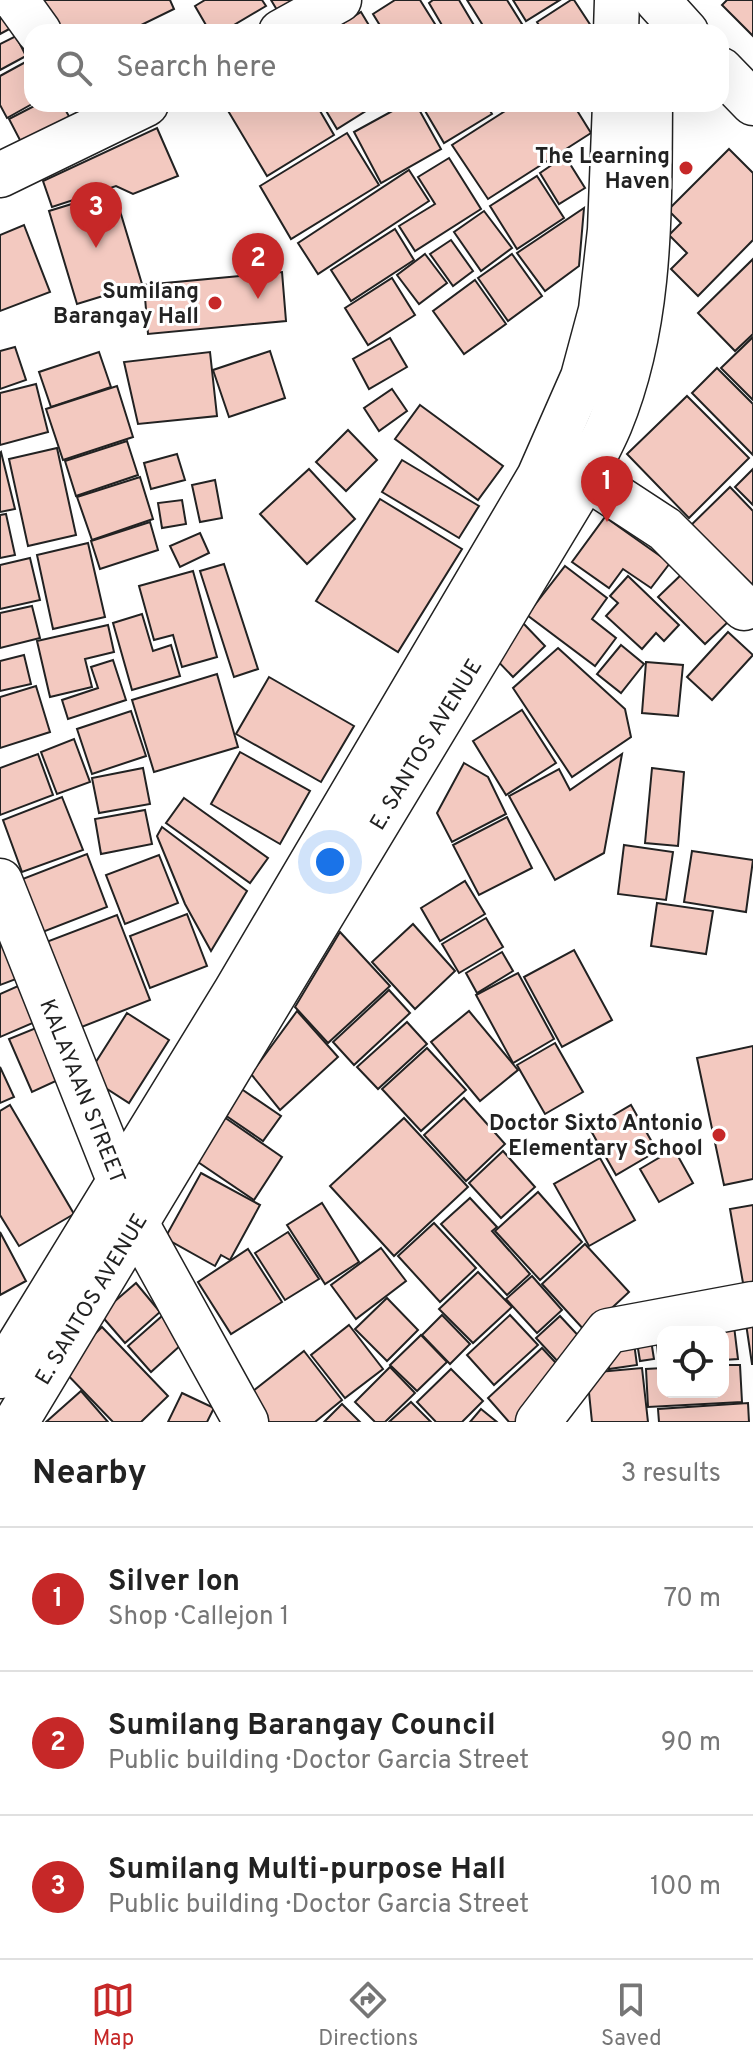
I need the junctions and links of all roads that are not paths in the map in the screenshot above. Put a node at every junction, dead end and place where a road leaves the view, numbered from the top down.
1 (16, 0) edge
2 (339, 0) edge
3 (617, 0) edge
4 (649, 0) edge
5 (657, 0) edge
6 (33, 24) edge
7 (296, 24) edge
8 (616, 24) edge
9 (649, 24) edge
10 (679, 24) edge
11 (729, 78) edge
12 (753, 103) edge
13 (615, 112) edge
14 (650, 112) edge
15 (95, 115) edge
16 (0, 175) edge
17 (584, 476) junction
18 (744, 608) dead end
19 (0, 881) edge
20 (118, 1183) junction
21 (137, 1225) junction
22 (753, 1304) edge
23 (0, 1376) edge
24 (16, 1422) edge
25 (246, 1422) edge
26 (538, 1422) edge

1 - 6 street
2 - 7 street
3 - 8 street
4 - 9 street
5 - 10 street
11 - 12 street
13 - 20 street, E. SANTOS AVENUE
14 - 17 street, E. SANTOS AVENUE
15 - 16 street
17 - 18 street
17 - 21 street, E. SANTOS AVENUE
19 - 20 street, KALAYAAN STREET
20 - 21 street, KALAYAAN STREET
20 - 23 street, E. SANTOS AVENUE
21 - 24 street, E. SANTOS AVENUE
21 - 25 street, KALAYAAN STREET
22 - 26 street

